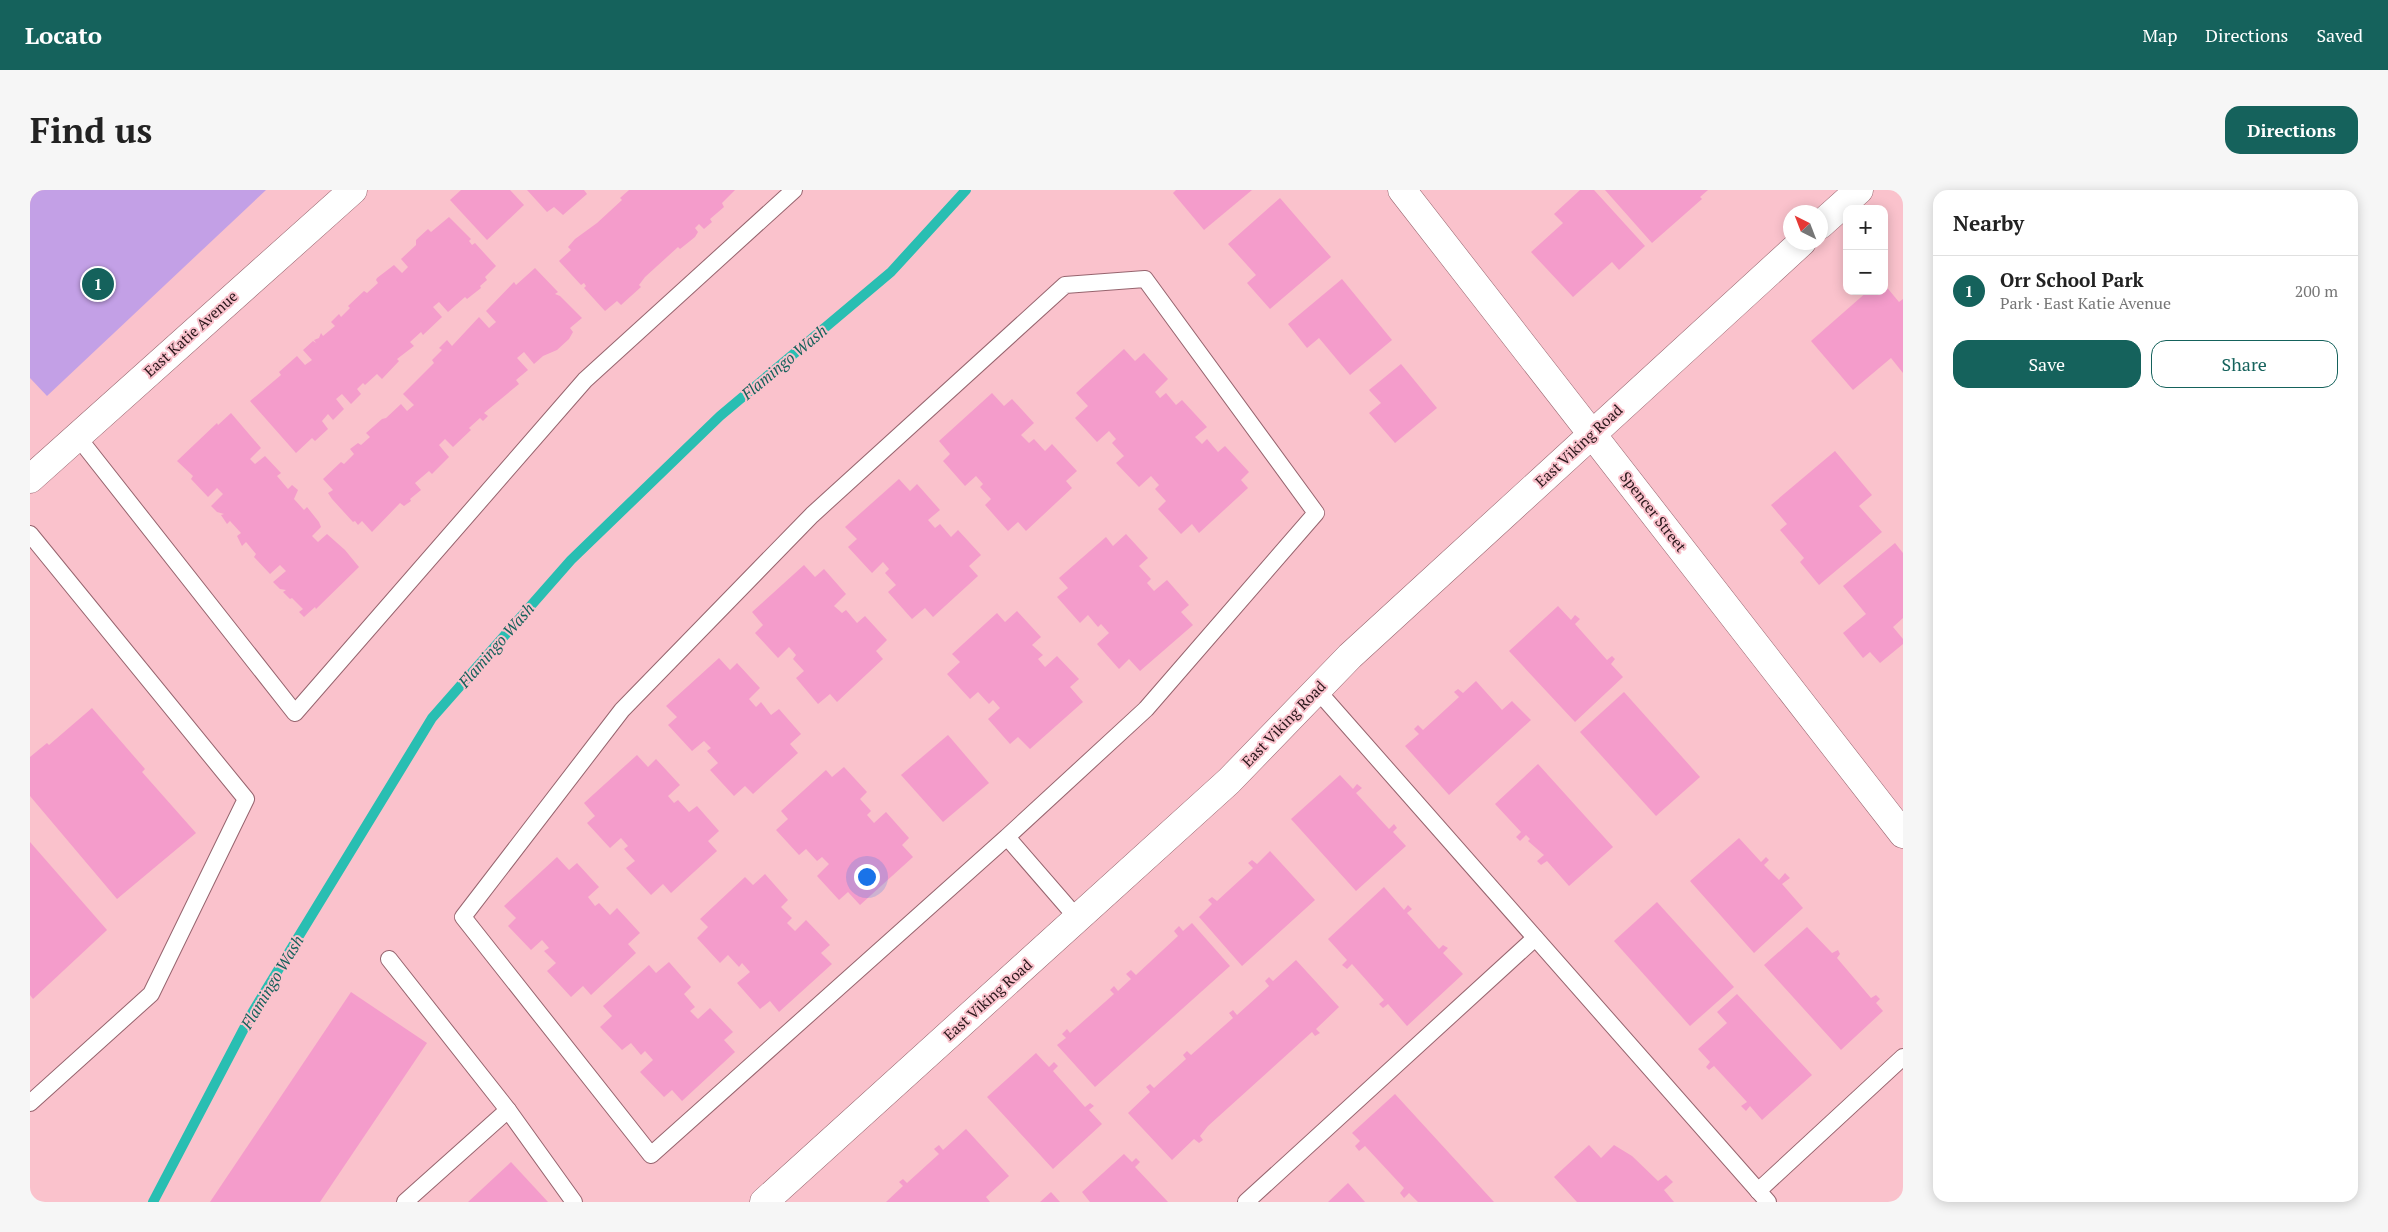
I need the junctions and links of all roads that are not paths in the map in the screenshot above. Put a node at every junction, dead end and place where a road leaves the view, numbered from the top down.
1 (353, 190) edge
2 (794, 190) edge
3 (1402, 190) edge
4 (1859, 190) edge
5 (1828, 218) edge
6 (1793, 250) edge
7 (1592, 434) junction
8 (77, 436) junction
9 (30, 479) edge
10 (30, 534) edge
11 (1317, 690) junction
12 (1903, 834) edge
13 (1007, 837) junction
14 (1078, 919) junction
15 (1535, 938) junction
16 (390, 959) dead end
17 (1903, 1056) edge
18 (30, 1103) edge
19 (508, 1110) junction
20 (1764, 1196) edge
21 (406, 1202) edge
22 (574, 1202) edge
23 (764, 1202) edge
24 (1246, 1202) edge

1 - 8 street, East Katie Avenue
2 - 8 lane
3 - 7 street, Spencer Street
4 - 5 street
6 - 7 street, East Viking Road
7 - 11 street, East Viking Road
7 - 12 street, Spencer Street
8 - 9 street, East Katie Avenue
10 - 18 lane
11 - 14 street, East Viking Road
11 - 15 lane
13 - 13 lane
13 - 14 lane
14 - 23 street, East Viking Road
15 - 20 lane
15 - 24 lane
16 - 19 lane
17 - 20 lane
19 - 21 lane
19 - 22 lane

